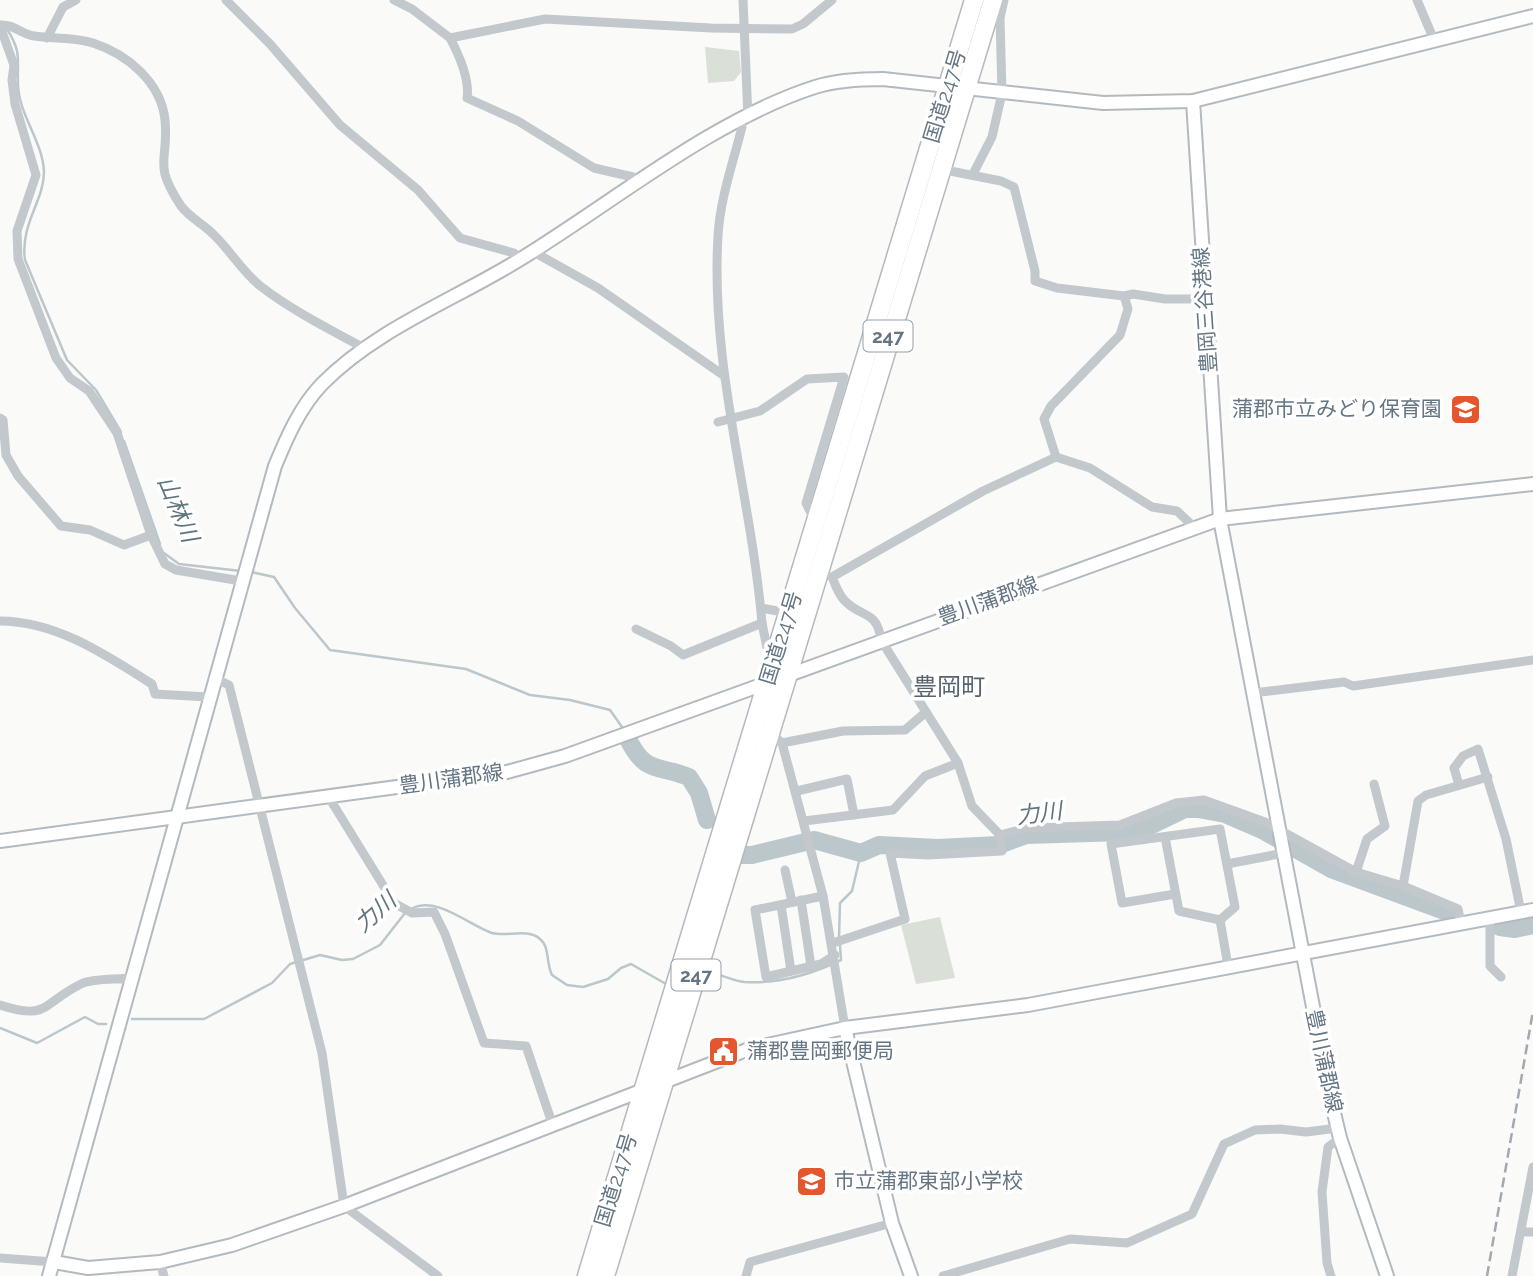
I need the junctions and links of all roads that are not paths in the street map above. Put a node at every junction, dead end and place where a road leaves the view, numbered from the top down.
1 (76, 0) edge
2 (226, 0) edge
3 (394, 0) edge
4 (743, 0) edge
5 (832, 0) edge
6 (974, 0) edge
7 (993, 0) edge
8 (1004, 0) edge
9 (1417, 0) edge
10 (1533, 16) edge
11 (0, 25) edge
12 (744, 29) junction
13 (47, 38) junction
14 (450, 38) junction
15 (1434, 40) junction
16 (957, 87) junction
17 (1002, 93) junction
18 (1193, 101) junction
19 (743, 120) junction
20 (940, 169) junction
21 (973, 174) junction
22 (638, 183) junction
23 (532, 251) junction
24 (520, 260) junction
25 (1124, 296) junction
26 (1204, 299) junction
27 (364, 348) junction
28 (723, 375) junction
29 (0, 418) edge
30 (731, 418) junction
31 (718, 422) dead end
32 (1056, 457) junction
33 (1533, 484) edge
34 (1220, 519) junction
35 (816, 522) junction
36 (1194, 527) junction
37 (151, 535) junction
38 (242, 579) junction
39 (761, 608) junction
40 (788, 612) junction
41 (0, 621) edge
42 (762, 623) junction
43 (636, 629) dead end
44 (881, 640) junction
45 (775, 656) junction
46 (1533, 660) edge
47 (787, 673) junction
48 (214, 678) junction
49 (768, 681) junction
50 (1253, 693) junction
51 (208, 697) junction
52 (926, 712) junction
53 (776, 738) junction
54 (958, 763) junction
55 (1488, 777) junction
56 (1374, 784) dead end
57 (1460, 785) junction
58 (797, 792) junction
59 (328, 796) junction
60 (260, 804) junction
61 (853, 815) junction
62 (176, 818) junction
63 (804, 821) junction
64 (1165, 837) junction
65 (1001, 840) junction
66 (1281, 841) junction
67 (0, 842) edge
68 (1227, 864) junction
69 (785, 870) dead end
70 (1356, 872) junction
71 (1403, 886) junction
72 (1175, 894) junction
73 (823, 895) junction
74 (797, 901) junction
75 (781, 905) junction
76 (1527, 911) edge
77 (1490, 918) junction
78 (1220, 919) junction
79 (1461, 923) junction
80 (838, 941) junction
81 (1302, 952) junction
82 (835, 961) junction
83 (811, 966) junction
84 (1228, 966) junction
85 (791, 971) junction
86 (1501, 977) dead end
87 (131, 978) junction
88 (0, 1005) edge
89 (845, 1028) junction
90 (663, 1083) junction
91 (643, 1089) junction
92 (552, 1123) junction
93 (1339, 1133) junction
94 (1533, 1167) edge
95 (344, 1206) junction
96 (892, 1223) junction
97 (1533, 1232) edge
98 (1521, 1233) junction
99 (0, 1258) edge
100 (54, 1262) junction
101 (160, 1262) junction
102 (49, 1276) edge
103 (164, 1276) edge
104 (438, 1276) edge
105 (587, 1276) edge
106 (605, 1276) edge
107 (746, 1276) edge
108 (911, 1276) edge
109 (943, 1276) edge
110 (1331, 1276) edge
111 (1387, 1276) edge
112 (1511, 1276) edge

1 - 13 street
2 - 24 street
3 - 14 street
4 - 12 street
5 - 12 street
6 - 16 highway, 国道247号 / 247
7 - 16 highway, 国道247号 / 247
8 - 17 street
9 - 15 street
10 - 15 street
11 - 13 street
11 - 37 street
12 - 14 street
12 - 19 street
13 - 27 street
14 - 22 street
15 - 18 street
16 - 17 street
16 - 19 street
16 - 20 highway, 国道247号 / 247
16 - 35 highway, 国道247号 / 247
17 - 18 street
17 - 21 street
18 - 26 street, 豊岡三谷港線
19 - 22 street
19 - 28 street
20 - 21 street
20 - 47 highway, 国道247号 / 247
21 - 25 street
22 - 23 street
23 - 24 street
23 - 28 street
24 - 27 street
25 - 26 street
25 - 32 street
26 - 34 street, 豊岡三谷港線
27 - 38 street
28 - 30 street
29 - 37 street
30 - 31 street
30 - 35 street
30 - 39 street
32 - 36 street
32 - 44 street
33 - 34 street
34 - 36 street, 豊川蒲郡線
34 - 50 street, 豊川蒲郡線
35 - 40 highway, 国道247号 / 247
36 - 44 street, 豊川蒲郡線
37 - 38 street
38 - 48 street
39 - 40 street
39 - 42 street
40 - 45 highway, 国道247号 / 247
41 - 51 street
42 - 43 street
42 - 45 street
44 - 47 street, 豊川蒲郡線
44 - 52 street
45 - 49 highway, 国道247号 / 247
46 - 50 street
47 - 49 street, 豊川蒲郡線
47 - 53 highway, 国道247号 / 247
48 - 51 street
48 - 60 street
49 - 59 street, 豊川蒲郡線
49 - 91 highway, 国道247号 / 247
50 - 66 street, 豊川蒲郡線
51 - 62 street
52 - 53 street
52 - 54 street
53 - 58 street
53 - 90 highway, 国道247号 / 247
54 - 61 street
54 - 65 street
55 - 57 street
55 - 57 street
55 - 76 street
56 - 70 street
57 - 71 street
58 - 61 street
58 - 63 street
59 - 60 street, 豊川蒲郡線
59 - 92 street
60 - 62 street, 豊川蒲郡線
60 - 95 street
61 - 63 street
62 - 67 street, 豊川蒲郡線
62 - 87 street
63 - 73 street
64 - 68 street
64 - 72 street
64 - 72 street
65 - 66 street
65 - 80 street
66 - 68 street
66 - 70 street
66 - 81 street, 豊川蒲郡線
68 - 78 street
69 - 74 street
70 - 71 street
71 - 79 street
72 - 78 street
73 - 74 street
73 - 80 street
74 - 75 street
74 - 83 street
75 - 85 street
75 - 85 street
76 - 77 street
77 - 79 street
77 - 86 street
78 - 84 street
79 - 81 street
80 - 82 street
81 - 84 street
81 - 93 street, 豊川蒲郡線
82 - 83 street
82 - 89 street
83 - 85 street
84 - 89 street
87 - 88 street
87 - 100 street
89 - 90 street
89 - 96 street
90 - 91 street
90 - 106 highway, 国道247号 / 247
91 - 92 street
91 - 105 highway, 国道247号 / 247
92 - 95 street
93 - 109 street
93 - 110 street
93 - 111 street, 豊川蒲郡線
94 - 98 street
95 - 101 street
95 - 104 street
96 - 107 street
96 - 108 street
97 - 98 street
98 - 112 street
99 - 100 street
100 - 101 street
100 - 102 street
101 - 103 street

